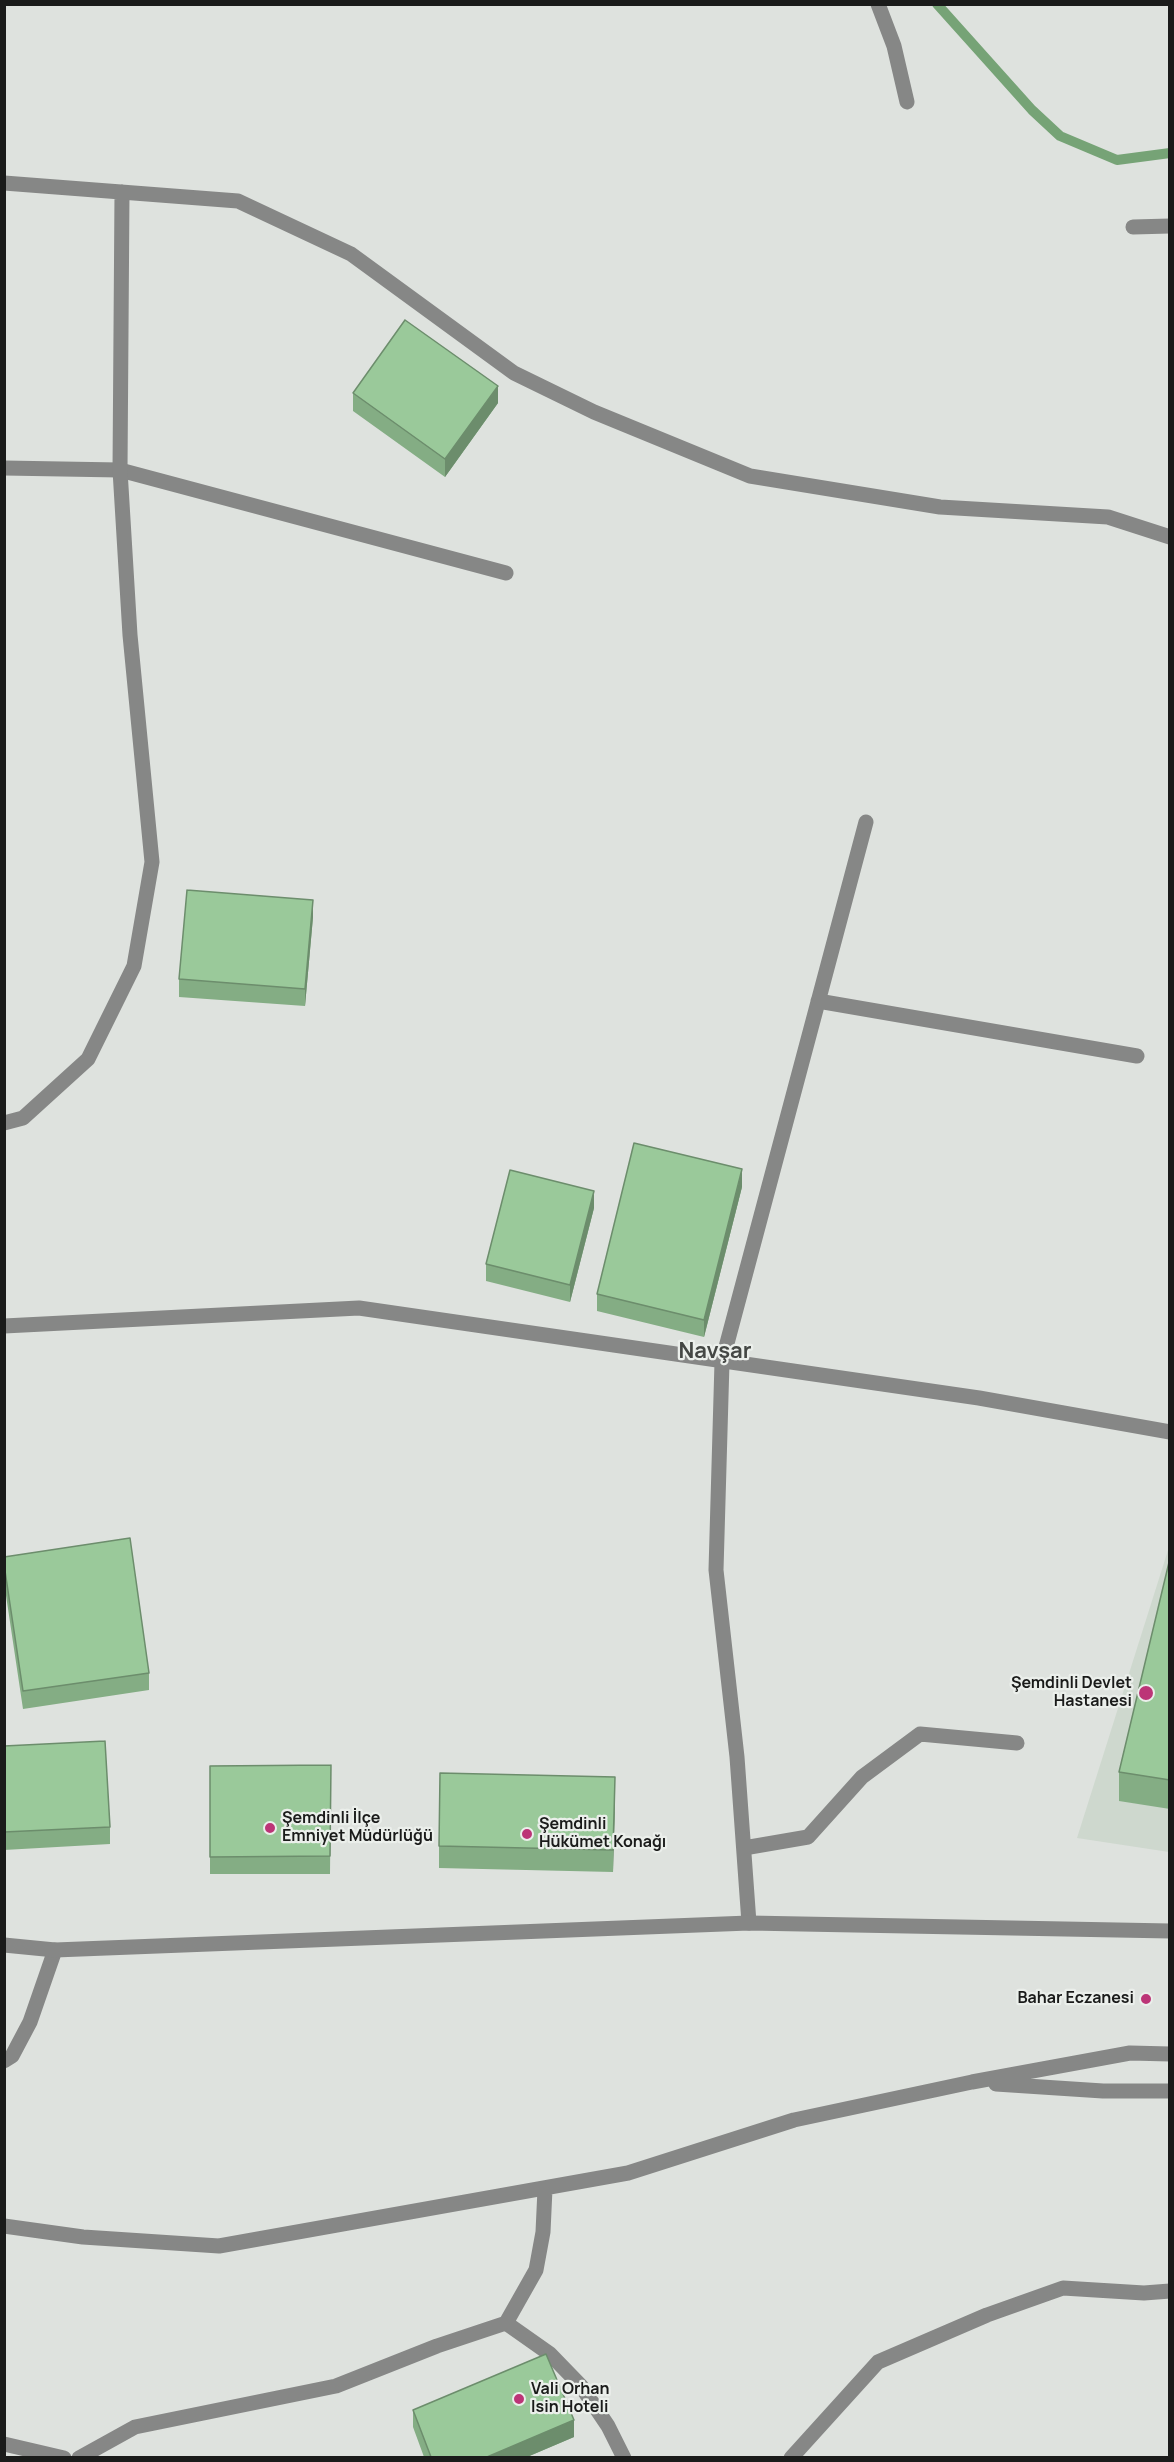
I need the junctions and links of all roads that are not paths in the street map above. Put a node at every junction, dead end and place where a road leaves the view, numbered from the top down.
1 (878, 4) edge
2 (907, 102) dead end
3 (4, 183) edge
4 (122, 192) junction
5 (1170, 226) edge
6 (1133, 227) dead end
7 (4, 468) edge
8 (120, 470) junction
9 (1170, 537) edge
10 (506, 573) dead end
11 (866, 822) dead end
12 (818, 1001) junction
13 (1137, 1056) dead end
14 (4, 1123) edge
15 (4, 1326) edge
16 (722, 1362) junction
17 (1170, 1432) edge
18 (1017, 1743) dead end
19 (744, 1848) junction
20 (749, 1923) junction
21 (1170, 1931) edge
22 (4, 1946) edge
23 (55, 1950) junction
24 (1170, 2054) edge
25 (4, 2061) edge
26 (972, 2082) junction
27 (1170, 2091) edge
28 (544, 2189) junction
29 (4, 2226) edge
30 (1170, 2291) edge
31 (506, 2323) junction
32 (4, 2444) edge
33 (64, 2457) edge
34 (80, 2457) edge
35 (624, 2457) edge
36 (791, 2457) edge

1 - 2 street
3 - 4 street
4 - 8 street
4 - 9 street
5 - 6 street
7 - 8 street
8 - 10 street
8 - 14 street
11 - 12 street
12 - 13 street
12 - 16 street
15 - 16 street
16 - 17 street
16 - 19 street
18 - 19 street
19 - 20 street
20 - 21 street
20 - 23 street
22 - 23 street
23 - 25 street
24 - 26 street
26 - 27 street
26 - 28 street
28 - 29 street
28 - 31 street
30 - 36 street
31 - 34 street
31 - 35 street
32 - 33 street

